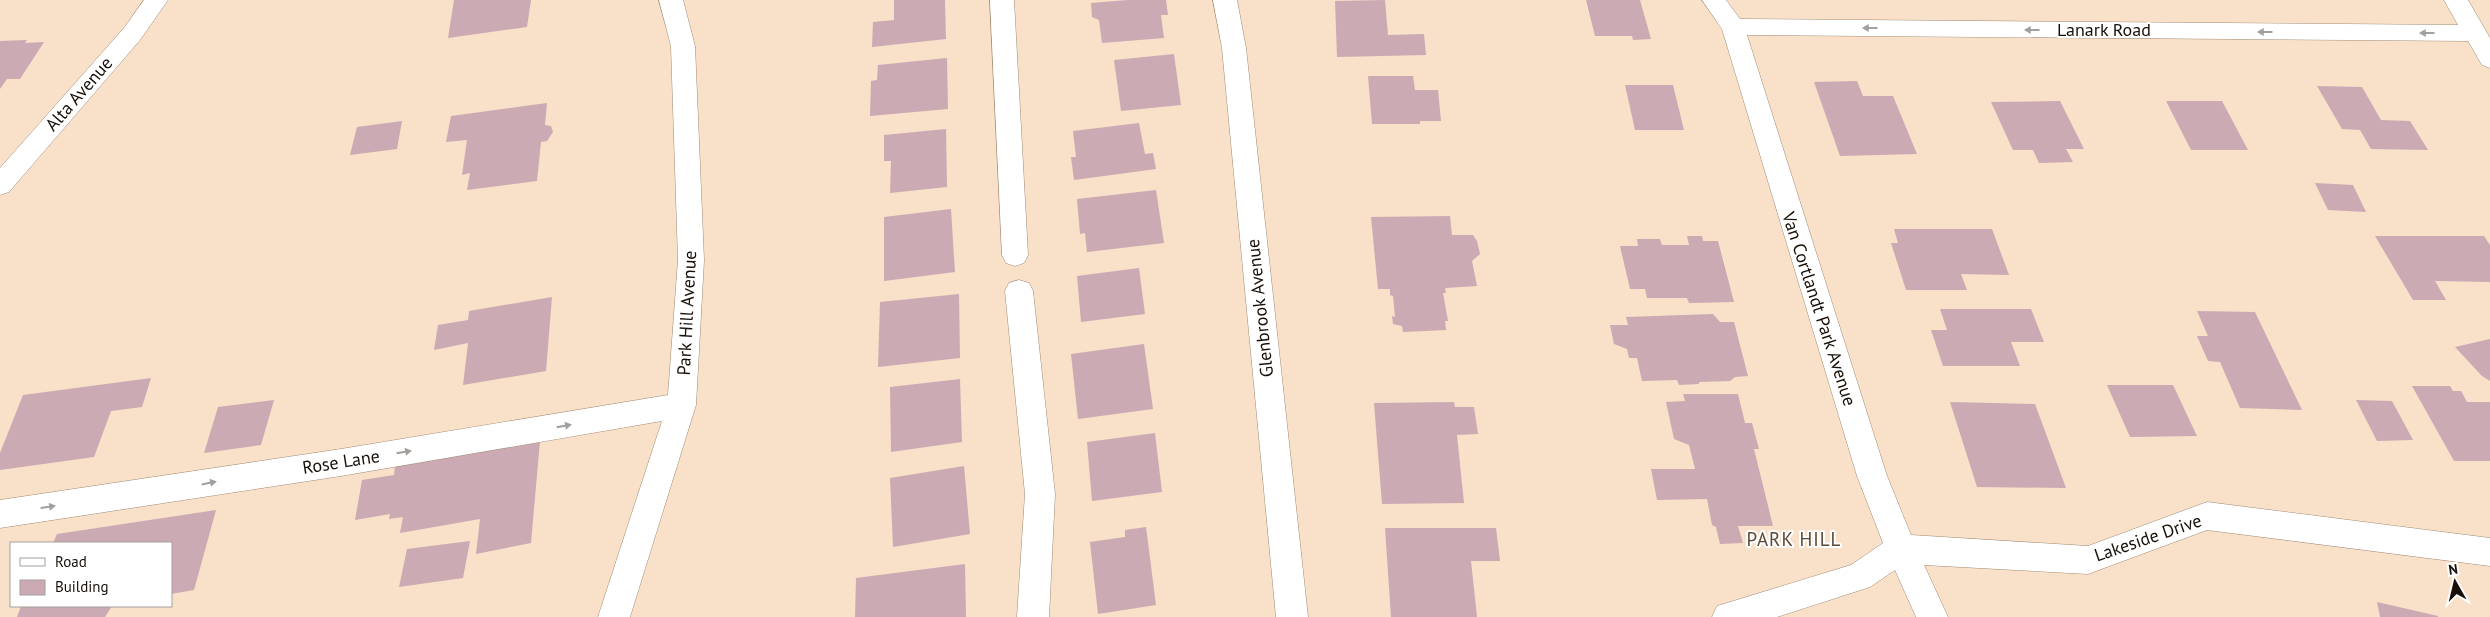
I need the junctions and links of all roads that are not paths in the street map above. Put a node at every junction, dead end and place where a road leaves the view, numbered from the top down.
1 (156, 0) edge
2 (671, 0) edge
3 (1002, 0) edge
4 (1225, 0) edge
5 (1714, 0) edge
6 (2456, 0) edge
7 (1733, 27) junction
8 (2476, 33) junction
9 (2490, 59) edge
10 (0, 185) edge
11 (1015, 255) dead end
12 (1019, 291) dead end
13 (682, 405) junction
14 (0, 514) edge
15 (1901, 549) junction
16 (2490, 552) edge
17 (614, 617) edge
18 (1033, 617) edge
19 (1292, 617) edge
20 (1728, 617) edge
21 (1932, 617) edge

1 - 10 street, Alta Avenue
2 - 13 street, Park Hill Avenue
3 - 11 street
4 - 19 street, Glenbrook Avenue
5 - 7 street, Van Cortlandt Park Avenue
6 - 8 street
8 -> 7 street, Lanark Road
7 - 15 street, Van Cortlandt Park Avenue
8 - 9 street
12 - 18 street
14 -> 13 street, Rose Lane
13 - 17 street, Park Hill Avenue
15 - 16 street, Lakeside Drive
15 - 20 street
15 - 21 street, Van Cortlandt Park Avenue

